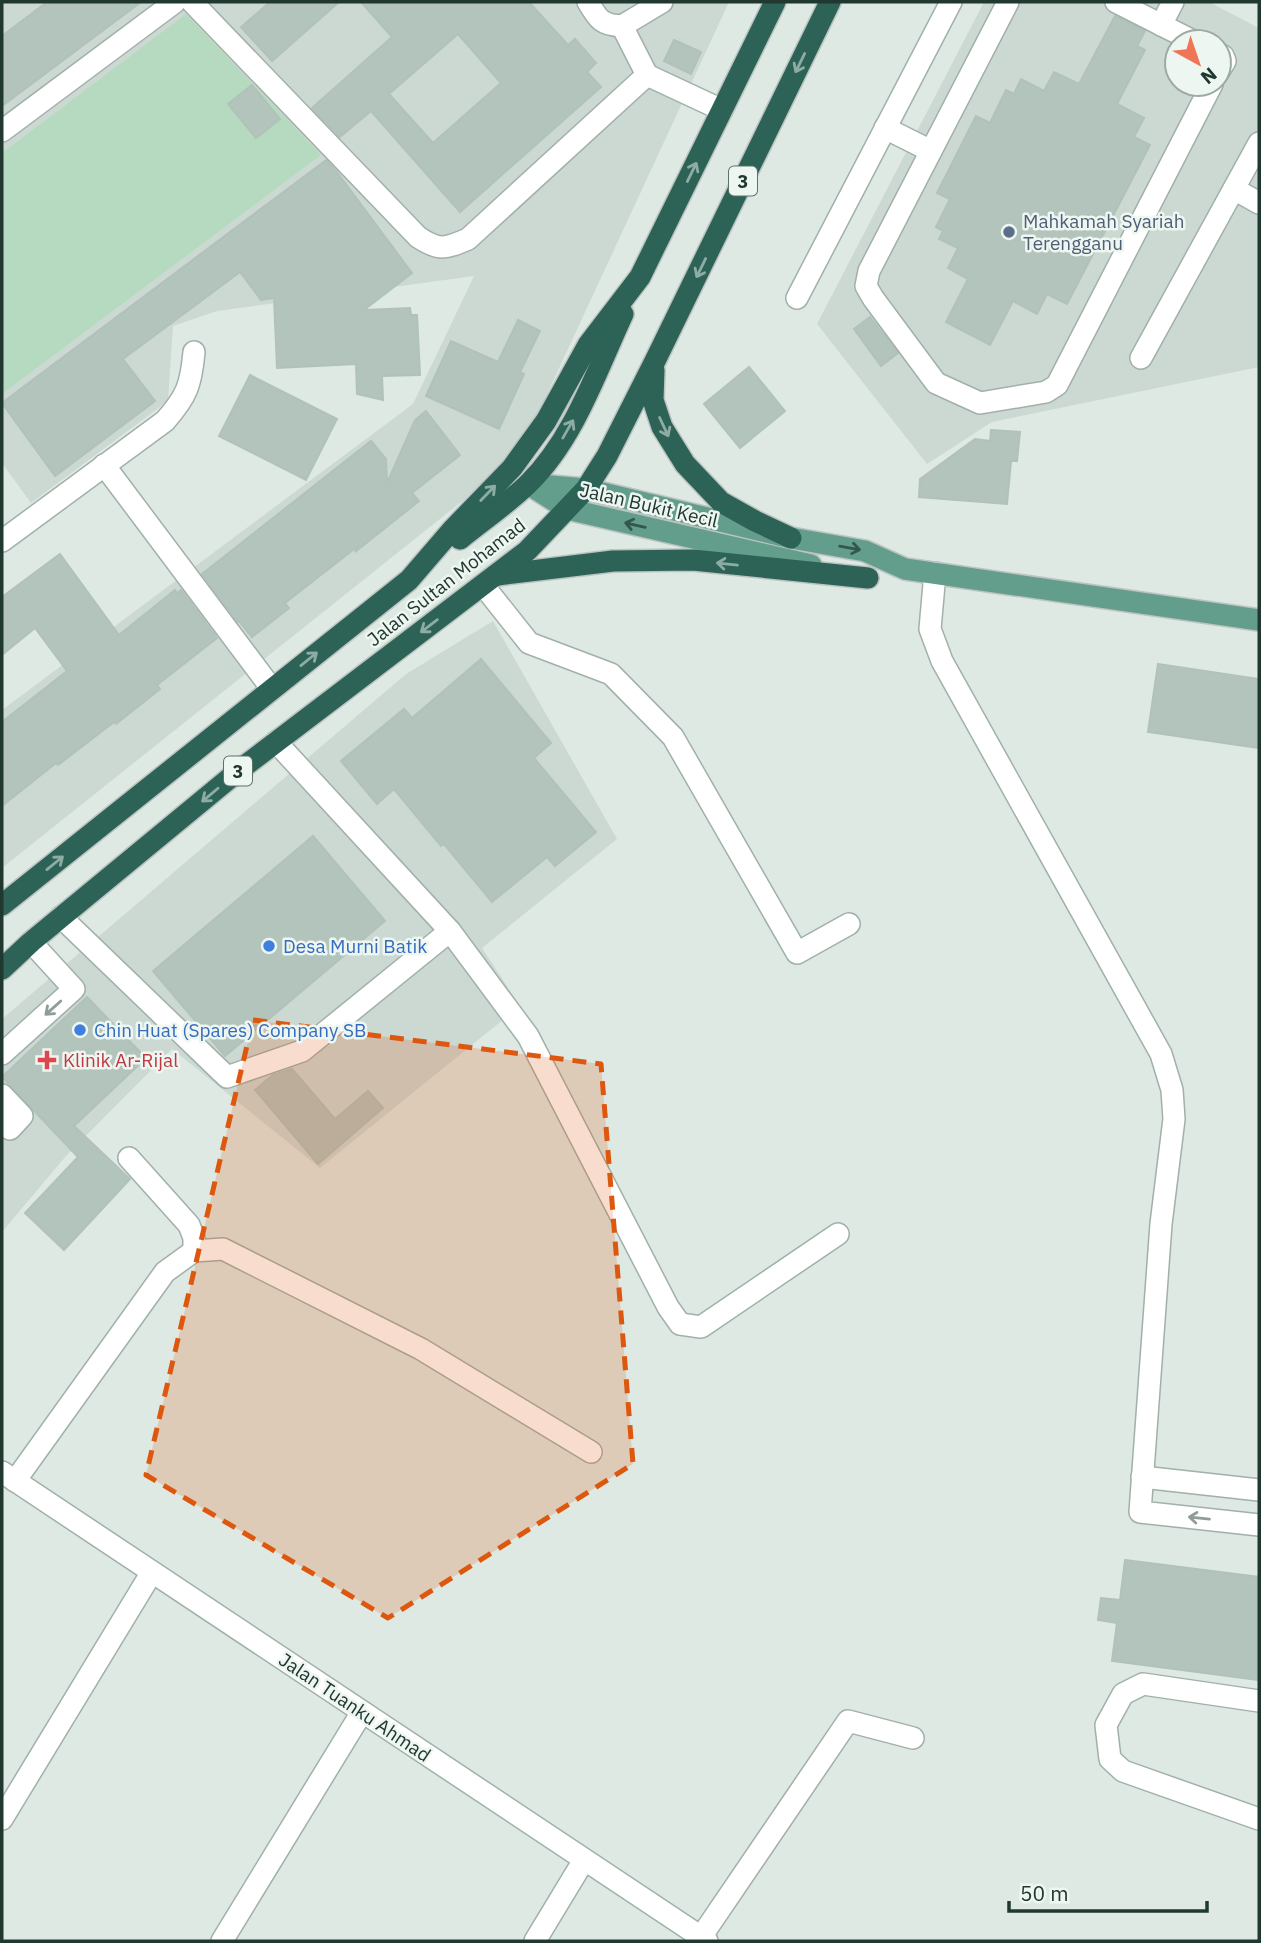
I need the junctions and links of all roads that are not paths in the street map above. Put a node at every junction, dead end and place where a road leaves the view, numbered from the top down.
1 (175, 2) edge
2 (192, 2) edge
3 (588, 2) edge
4 (662, 2) edge
5 (775, 2) edge
6 (830, 2) edge
7 (951, 2) edge
8 (1007, 2) edge
9 (1116, 2) edge
10 (1173, 2) edge
11 (1161, 25) junction
12 (622, 26) junction
13 (1167, 28) edge
14 (647, 75) junction
15 (1205, 98) edge
16 (722, 110) junction
17 (885, 128) junction
18 (2, 131) edge
19 (1259, 143) edge
20 (930, 151) junction
21 (1234, 189) junction
22 (1259, 203) edge
23 (640, 277) junction
24 (797, 298) dead end
25 (194, 352) dead end
26 (1141, 358) dead end
27 (655, 361) junction
28 (104, 465) junction
29 (528, 484) junction
30 (586, 489) junction
31 (567, 509) junction
32 (792, 538) junction
33 (2, 541) edge
34 (905, 569) junction
35 (935, 573) junction
36 (868, 578) junction
37 (409, 580) junction
38 (489, 580) junction
39 (1259, 620) edge
40 (272, 689) junction
41 (276, 742) junction
42 (2, 905) edge
43 (61, 917) junction
44 (849, 924) dead end
45 (450, 931) junction
46 (31, 942) junction
47 (2, 962) edge
48 (2, 969) edge
49 (2, 1054) edge
50 (2, 1095) edge
51 (2, 1121) edge
52 (130, 1158) dead end
53 (838, 1234) dead end
54 (194, 1251) junction
55 (591, 1452) dead end
56 (8, 1477) edge
57 (1142, 1477) junction
58 (1259, 1490) edge
59 (1259, 1525) edge
60 (152, 1572) junction
61 (1259, 1701) edge
62 (362, 1712) junction
63 (913, 1738) dead end
64 (2, 1819) edge
65 (1259, 1819) edge
66 (584, 1860) junction
67 (704, 1939) edge
68 (222, 1941) edge
69 (535, 1941) edge

1 - 18 street
2 - 14 street
3 - 12 street
4 - 12 street
5 - 16 highway, Jalan Sultan Mohamad / 3
6 -> 27 highway, Jalan Sultan Mohamad / 3
7 - 17 street
8 - 20 street
9 - 11 street
10 - 11 street
11 - 13 street
12 - 14 street
14 - 16 street
15 - 20 street
23 -> 16 highway, Jalan Sultan Mohamad / 3
17 - 20 street
17 - 24 street
19 - 21 street
21 - 22 street
21 - 26 street
29 -> 23 highway, 3
37 -> 23 highway, Jalan Sultan Mohamad / 3
25 - 28 street
27 - 30 highway, Jalan Sultan Mohamad / 3
27 -> 32 highway
28 - 33 street
28 - 40 street
29 - 30 main road, Jalan Bukit Kecil
29 - 31 main road, Jalan Bukit Kecil
29 - 37 highway, 3
30 - 31 highway, Jalan Sultan Mohamad / 3
30 - 32 main road, Jalan Bukit Kecil
36 -> 31 main road, Jalan Bukit Kecil
31 - 38 highway, Jalan Sultan Mohamad / 3
32 -> 34 main road, Jalan Bukit Kecil
34 - 35 main road, Jalan Bukit Kecil
34 - 36 main road, Jalan Bukit Kecil
35 - 39 main road, Jalan Bukit Kecil
35 - 57 street
36 -> 38 highway
40 -> 37 highway, Jalan Sultan Mohamad / 3
38 -> 41 highway, Jalan Sultan Mohamad / 3
38 - 44 street
42 -> 40 highway, Jalan Sultan Mohamad / 3
41 -> 43 highway, Jalan Sultan Mohamad / 3
41 - 45 street
43 - 45 street
43 - 46 highway, Jalan Sultan Mohamad / 3
45 - 53 street
46 - 47 highway
46 - 48 highway, Jalan Sultan Mohamad / 3
46 -> 49 street
50 - 51 street
52 - 54 street
54 - 55 street
54 - 56 street
56 - 60 street, Jalan Tuanku Ahmad
57 - 58 street
59 -> 57 street
60 - 62 street, Jalan Tuanku Ahmad
60 - 64 street
61 - 65 street
62 - 66 street, Jalan Tuanku Ahmad
62 - 68 street
63 - 67 street
66 - 67 street, Jalan Tuanku Ahmad
66 - 69 street

